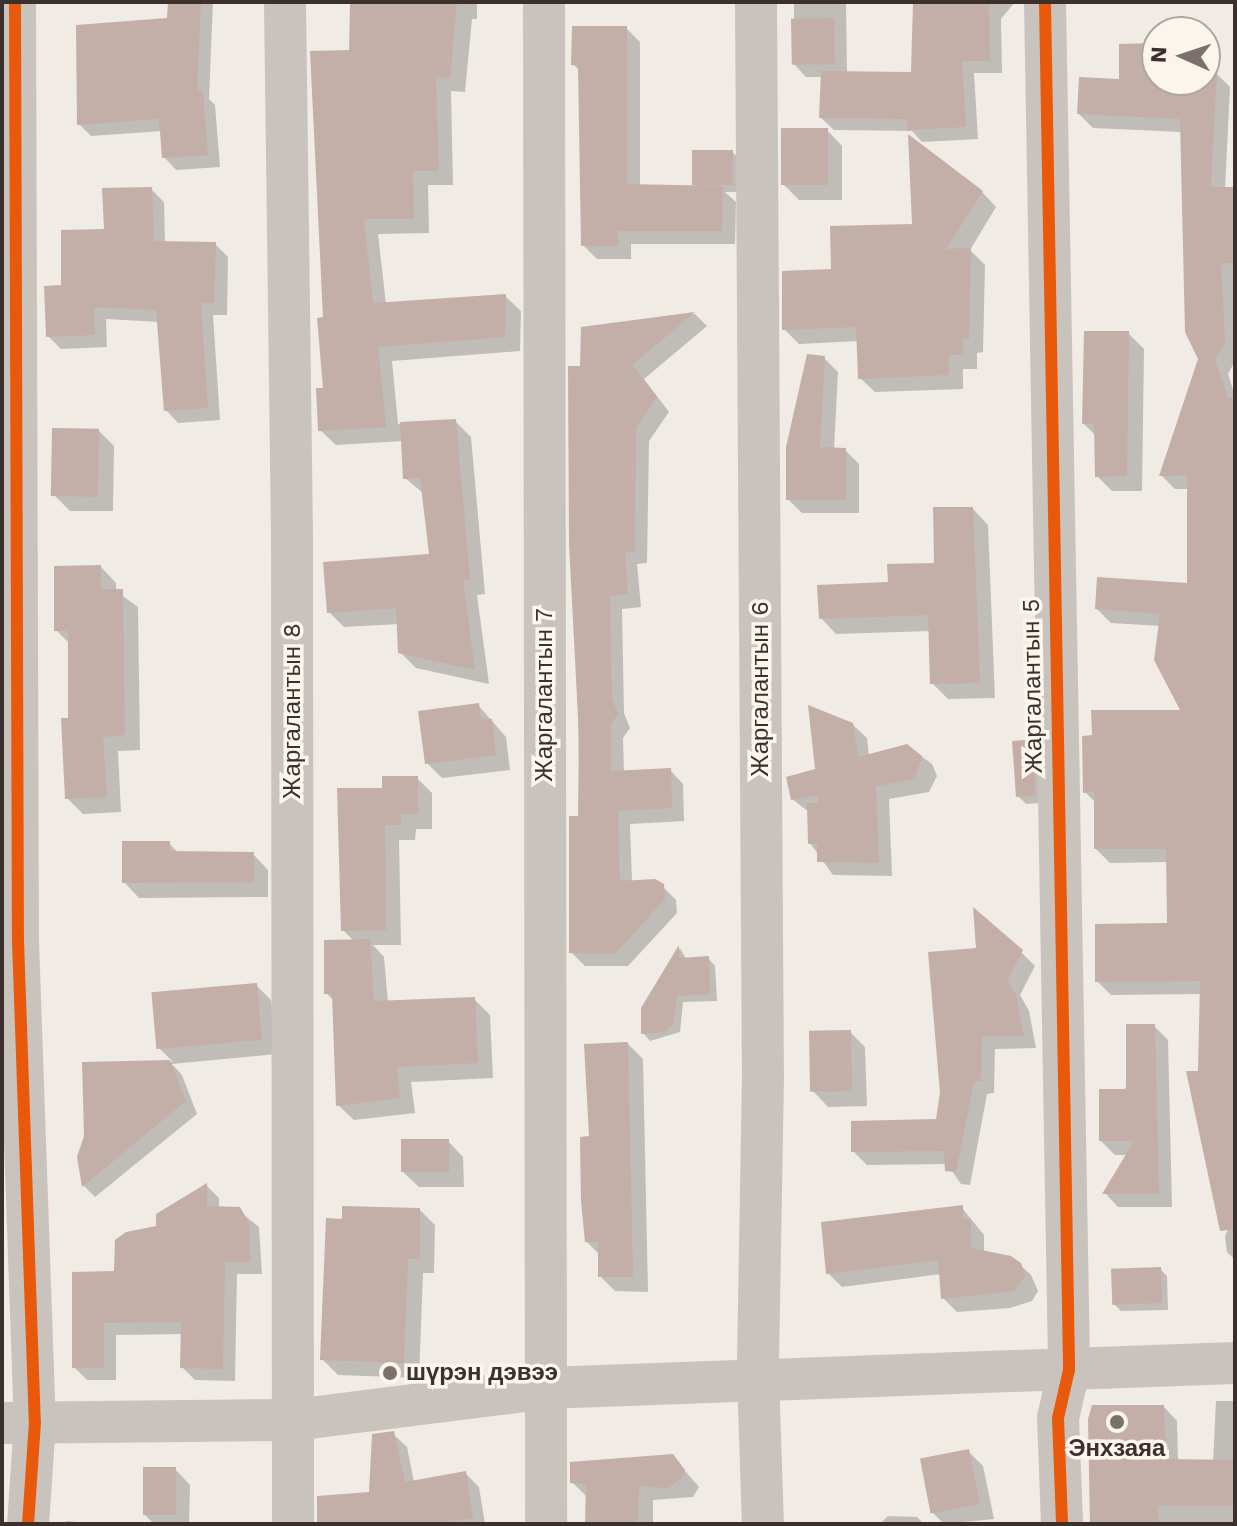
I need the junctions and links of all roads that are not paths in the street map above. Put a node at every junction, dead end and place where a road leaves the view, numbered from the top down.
1 (15, 2) edge
2 (285, 2) edge
3 (544, 2) edge
4 (756, 2) edge
5 (1045, 2) edge
6 (1235, 1363) edge
7 (1069, 1370) junction
8 (758, 1376) junction
9 (546, 1388) junction
10 (294, 1420) junction
11 (18, 1422) edge
12 (28, 1524) edge
13 (293, 1524) edge
14 (546, 1524) edge
15 (763, 1524) edge
16 (1062, 1524) edge

1 - 11 street
2 - 10 street, Жаргалантын 8
3 - 9 street, Жаргалантын 7
4 - 8 street, Жаргалантын 6
5 - 7 street, Жаргалантын 5
6 - 7 street
7 - 8 street
7 - 16 street, Жаргалантын 5
8 - 9 street
8 - 15 street, Жаргалантын 6
9 - 10 street
9 - 14 street, Жаргалантын 7
10 - 11 street
10 - 13 street, Жаргалантын 8
11 - 12 street

